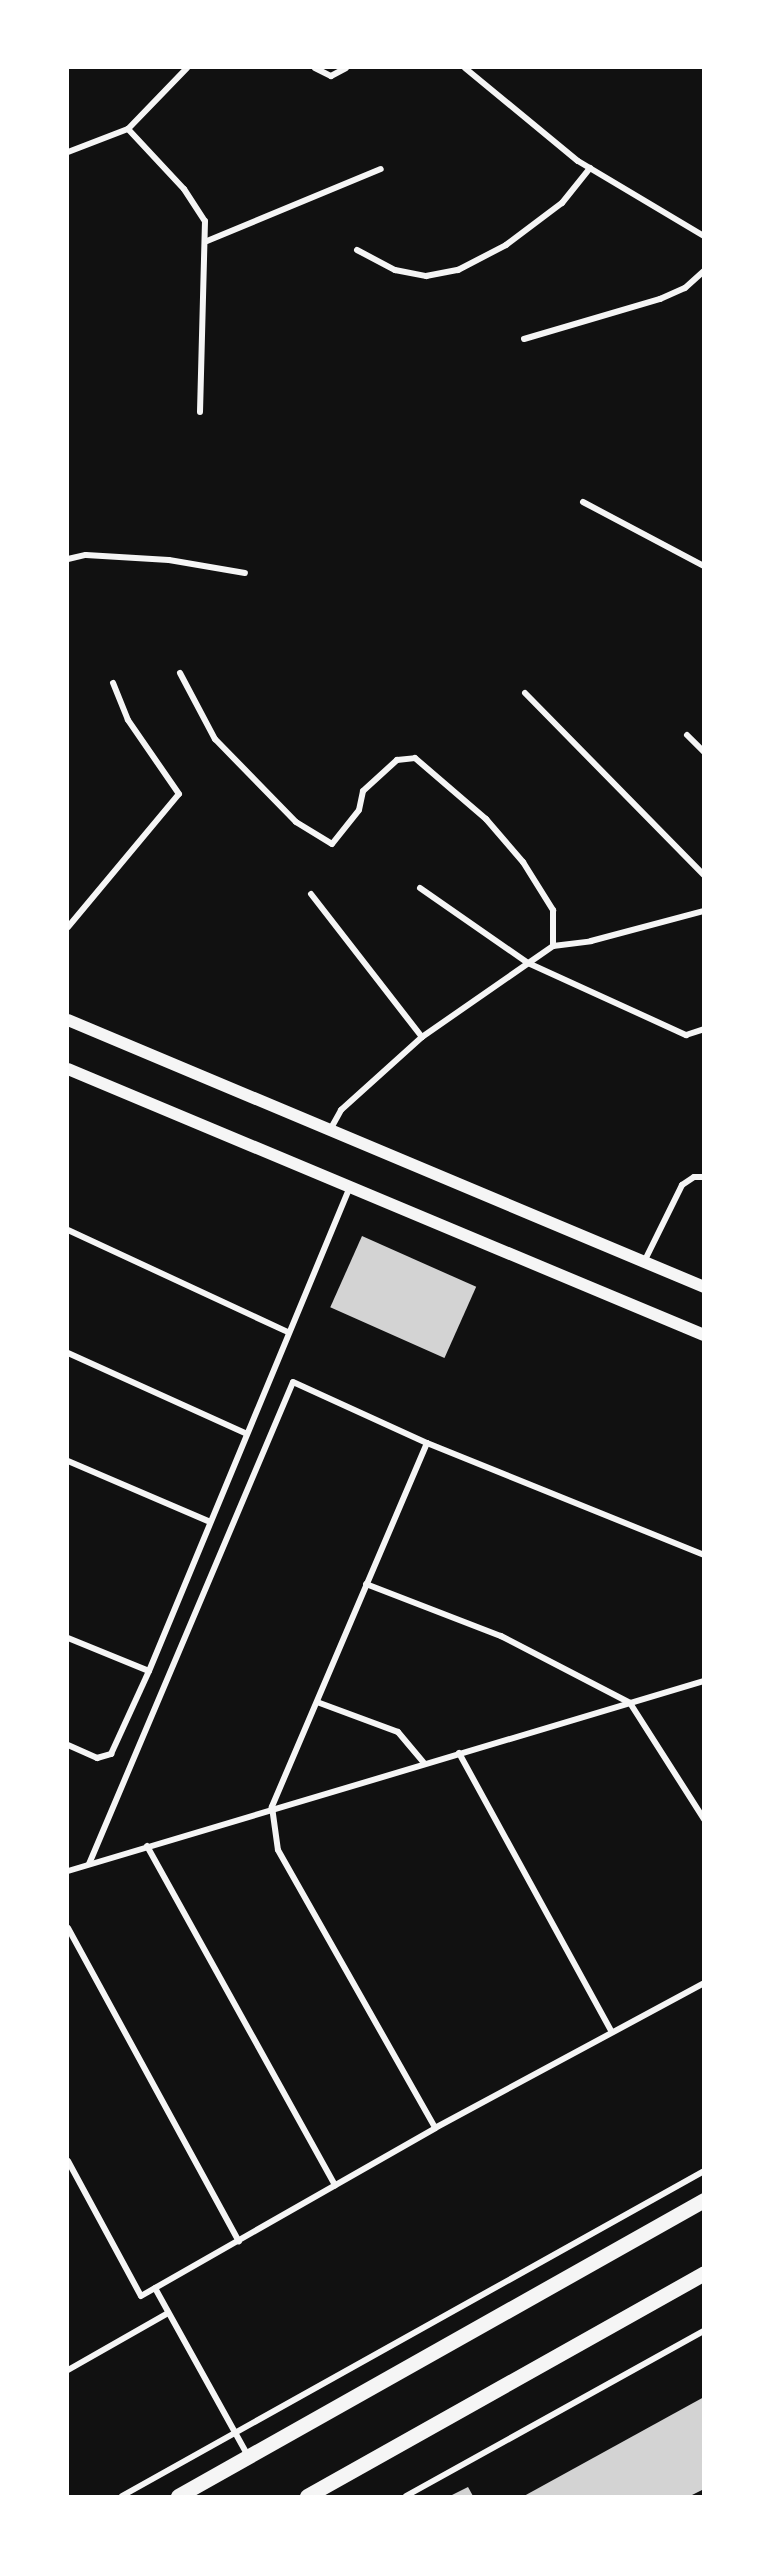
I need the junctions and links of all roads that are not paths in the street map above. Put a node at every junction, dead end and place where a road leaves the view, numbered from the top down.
1 (188, 68) edge
2 (315, 68) edge
3 (346, 68) edge
4 (465, 68) edge
5 (128, 129) junction
6 (68, 152) edge
7 (590, 168) junction
8 (381, 169) dead end
9 (704, 236) edge
10 (207, 241) junction
11 (357, 250) dead end
12 (704, 271) edge
13 (524, 339) dead end
14 (200, 412) dead end
15 (583, 502) dead end
16 (68, 559) edge
17 (704, 566) edge
18 (245, 573) dead end
19 (180, 673) dead end
20 (113, 683) dead end
21 (525, 693) dead end
22 (687, 735) dead end
23 (704, 752) edge
24 (704, 875) edge
25 (420, 888) dead end
26 (311, 894) dead end
27 (704, 911) edge
28 (68, 927) edge
29 (553, 946) junction
30 (528, 963) junction
31 (68, 1020) edge
32 (704, 1029) edge
33 (422, 1037) junction
34 (68, 1069) edge
35 (330, 1131) junction
36 (704, 1177) edge
37 (349, 1189) junction
38 (68, 1230) edge
39 (644, 1262) junction
40 (704, 1287) edge
41 (288, 1332) junction
42 (704, 1335) edge
43 (68, 1353) edge
44 (247, 1434) junction
45 (427, 1443) junction
46 (68, 1461) edge
47 (208, 1521) junction
48 (704, 1555) edge
49 (366, 1584) junction
50 (68, 1638) edge
51 (149, 1671) junction
52 (704, 1681) edge
53 (317, 1702) junction
54 (630, 1703) junction
55 (68, 1745) edge
56 (459, 1753) junction
57 (424, 1763) junction
58 (272, 1807) junction
59 (704, 1819) edge
60 (147, 1846) junction
61 (89, 1864) junction
62 (68, 1870) edge
63 (68, 1928) edge
64 (704, 1983) edge
65 (612, 2032) junction
66 (435, 2128) junction
67 (68, 2161) edge
68 (704, 2171) edge
69 (335, 2185) junction
70 (704, 2200) edge
71 (239, 2241) junction
72 (704, 2273) edge
73 (155, 2288) junction
74 (168, 2313) junction
75 (704, 2331) edge
76 (68, 2370) edge
77 (235, 2435) junction
78 (248, 2457) junction
79 (122, 2496) edge
80 (178, 2496) edge
81 (307, 2496) edge
82 (406, 2496) edge

1 - 5 street
2 - 3 street
4 - 7 street
5 - 6 street
5 - 10 street
7 - 9 street
7 - 11 street
8 - 10 street
10 - 14 street
12 - 13 street
15 - 17 street
16 - 18 street
19 - 29 street
20 - 28 street
21 - 24 street
22 - 23 street
25 - 30 street
26 - 33 street
27 - 29 street
29 - 30 street
30 - 32 street
30 - 33 street
31 - 35 main road
33 - 35 street
34 - 37 main road
35 - 39 main road
36 - 39 street
37 - 41 street
37 - 42 main road
38 - 41 street
39 - 40 main road
41 - 44 street
43 - 44 street
44 - 47 street
45 - 48 street
45 - 49 street
45 - 61 street
46 - 47 street
47 - 51 street
49 - 53 street
49 - 54 street
50 - 51 street
51 - 55 street
52 - 54 street
53 - 57 street
53 - 58 street
54 - 56 street
54 - 59 street
56 - 57 street
56 - 65 street
57 - 58 street
58 - 60 street
58 - 66 street
60 - 61 street
60 - 69 street
61 - 62 street
63 - 71 street
64 - 65 street
65 - 66 street
66 - 69 street
67 - 73 street
68 - 77 street
69 - 71 street
70 - 78 main road
71 - 73 street
72 - 81 main road
73 - 74 street
74 - 76 street
74 - 77 street
75 - 82 street
77 - 78 street
77 - 79 street
78 - 80 main road

